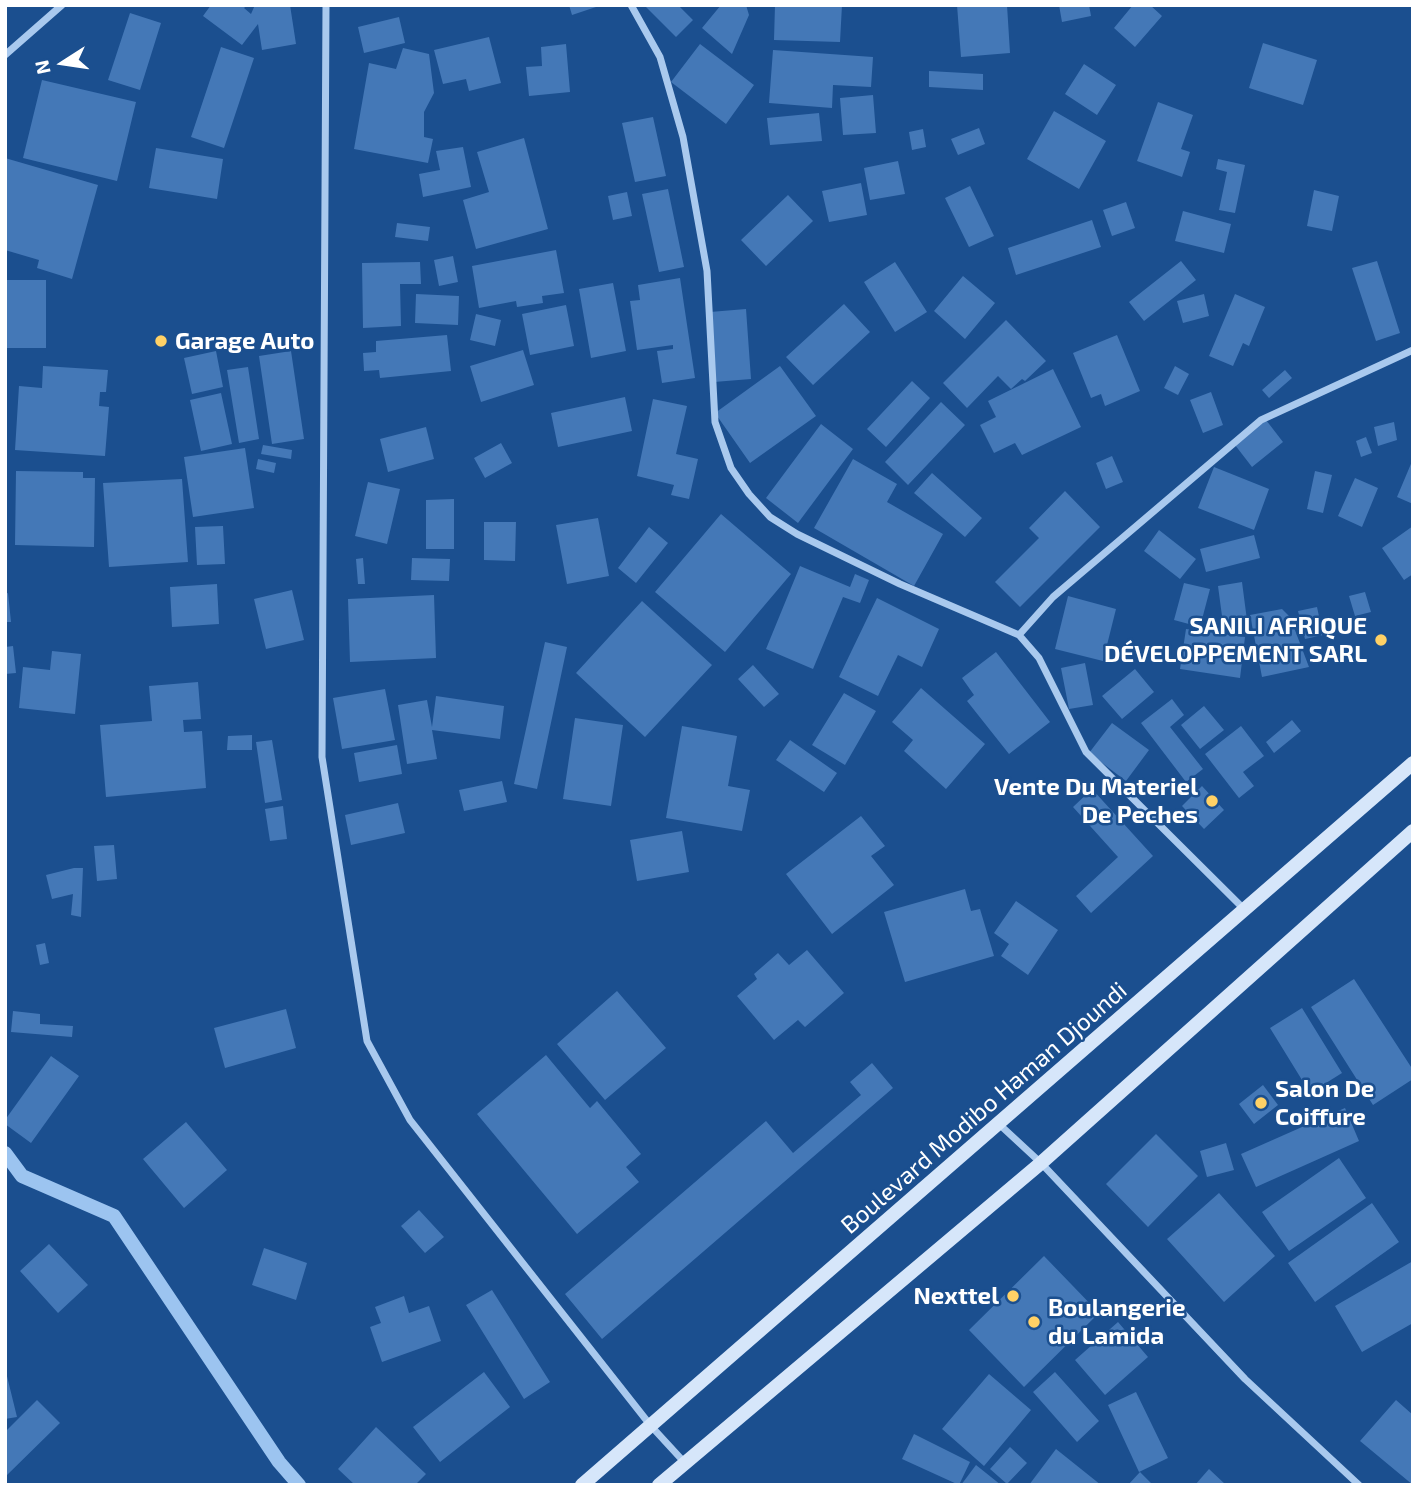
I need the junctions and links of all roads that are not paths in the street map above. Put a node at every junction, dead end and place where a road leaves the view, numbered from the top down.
1 (62, 5) edge
2 (326, 5) edge
3 (631, 5) edge
4 (5, 55) edge
5 (1413, 350) edge
6 (1019, 635) junction
7 (1413, 764) edge
8 (1413, 831) edge
9 (1246, 911) junction
10 (1000, 1125) junction
11 (1041, 1163) junction
12 (651, 1426) junction
13 (685, 1463) junction
14 (582, 1485) edge
15 (659, 1485) edge
16 (1359, 1485) edge

1 - 4 street
2 - 12 street
3 - 6 street
5 - 6 street
6 - 9 street
7 - 9 main road, Boulevard Modibo Haman Djoundi
8 - 11 main road
9 - 10 main road, Boulevard Modibo Haman Djoundi
10 - 11 street
10 - 12 main road, Boulevard Modibo Haman Djoundi
11 - 13 main road
11 - 16 street
12 - 13 street
12 - 14 main road, Boulevard Modibo Haman Djoundi
13 - 15 main road

